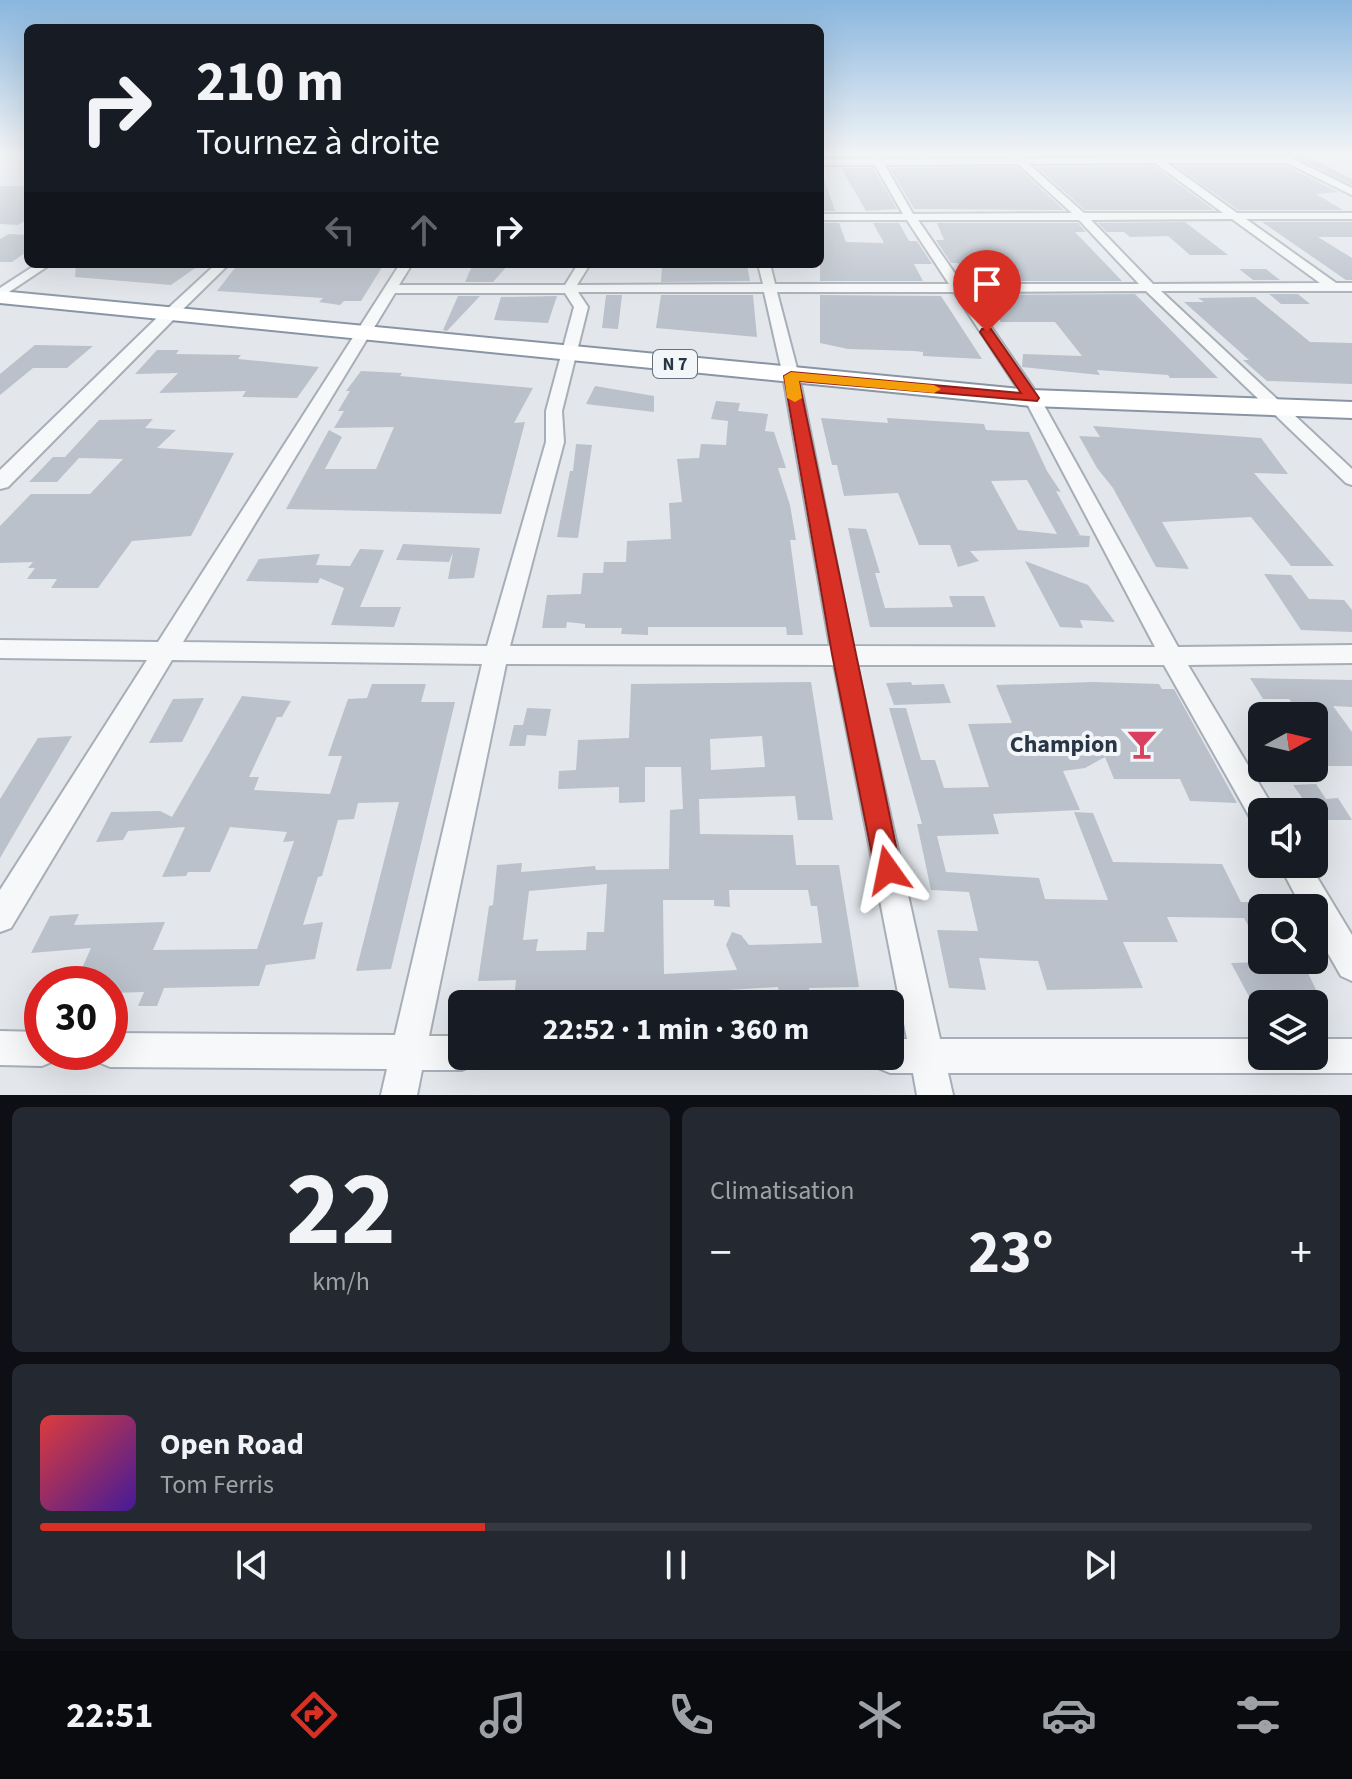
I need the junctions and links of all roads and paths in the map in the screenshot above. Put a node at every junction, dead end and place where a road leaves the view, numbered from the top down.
1 (902, 203) edge
2 (1067, 203) edge
3 (1219, 203) edge
4 (1352, 216) edge
5 (824, 217) edge
6 (910, 217) junction
7 (1082, 217) junction
8 (1239, 217) junction
9 (39, 268) edge
10 (219, 268) edge
11 (404, 268) edge
12 (583, 268) edge
13 (585, 268) edge
14 (765, 268) edge
15 (956, 287) junction
16 (1149, 287) junction
17 (1332, 287) junction
18 (1352, 287) edge
19 (569, 288) junction
20 (599, 288) junction
21 (768, 288) junction
22 (393, 289) junction
23 (0, 296) edge
24 (1352, 300) edge
25 (581, 307) junction
26 (169, 315) junction
27 (366, 332) junction
28 (569, 354) junction
29 (791, 376) junction
30 (1032, 398) junction
31 (1280, 409) junction
32 (1352, 410) edge
33 (1352, 479) edge
34 (0, 482) edge
35 (0, 649) edge
36 (165, 653) junction
37 (843, 654) junction
38 (1352, 654) edge
39 (496, 655) junction
40 (1171, 656) junction
41 (1254, 798) edge
42 (1301, 878) edge
43 (0, 917) edge
44 (1352, 965) edge
45 (0, 1048) edge
46 (24, 1049) edge
47 (128, 1050) edge
48 (409, 1052) junction
49 (448, 1053) edge
50 (904, 1056) edge
51 (927, 1056) junction
52 (1352, 1056) edge
53 (399, 1095) edge
54 (935, 1095) edge

1 - 6 street
2 - 7 street
3 - 8 street
4 - 8 street
5 - 6 street
6 - 7 street
6 - 15 street
7 - 8 street
7 - 16 street
8 - 17 street
9 - 23 street
10 - 26 street
11 - 22 street
12 - 19 street
13 - 20 street
14 - 21 street
15 - 16 street
15 - 21 street
15 - 30 street
16 - 17 street
16 - 31 street
17 - 18 street
17 - 24 street
19 - 20 street
19 - 22 street
19 - 25 street
20 - 21 street
20 - 25 street
21 - 29 street
22 - 27 street
23 - 26 highway, N 7
25 - 28 street
26 - 27 highway, N 7
26 - 34 street
27 - 28 highway, N 7
27 - 36 street
28 - 29 highway, N 7
28 - 39 street
29 - 30 highway, N 7
29 - 37 street
30 - 31 highway, N 7
30 - 40 street
31 - 32 highway, N 7
31 - 33 street
35 - 36 street
36 - 39 street
36 - 43 street
37 - 39 street
37 - 40 street
37 - 51 street
38 - 40 street
39 - 48 street
40 - 41 street
42 - 44 street
45 - 46 street
47 - 48 street
48 - 49 street
48 - 53 street
50 - 51 street
51 - 52 street
51 - 54 street

